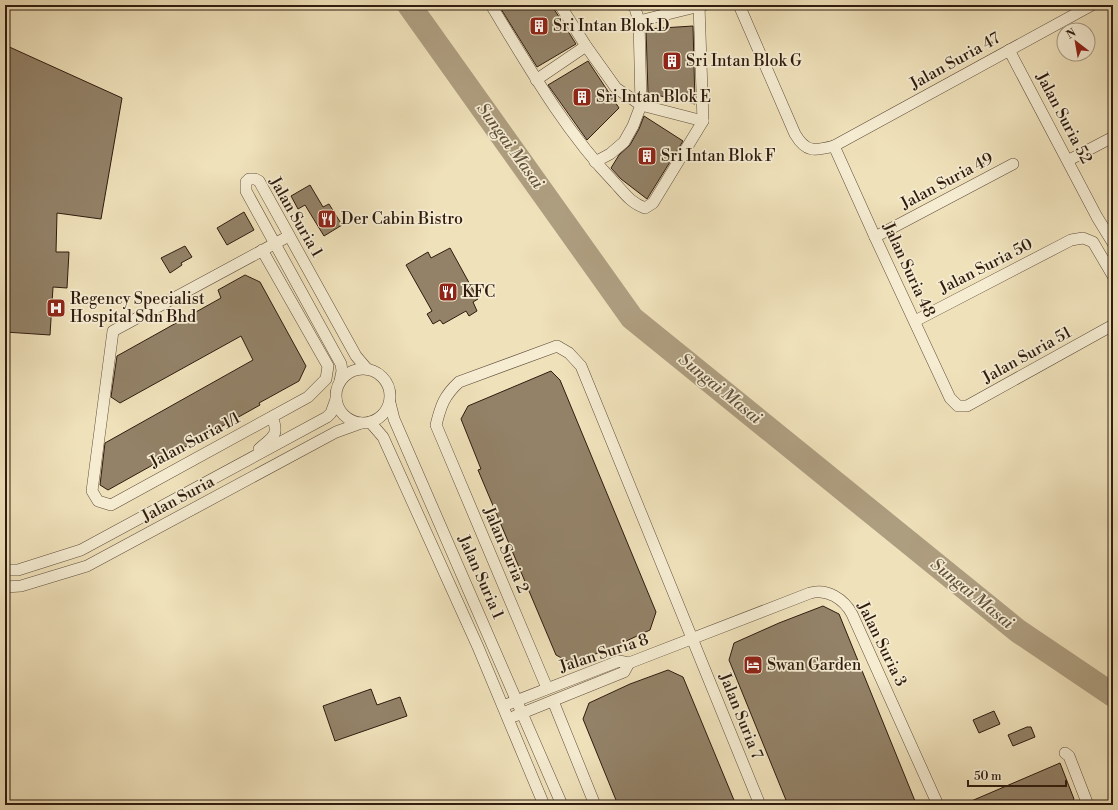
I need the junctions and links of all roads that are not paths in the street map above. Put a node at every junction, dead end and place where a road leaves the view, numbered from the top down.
1 (491, 5) edge
2 (560, 5) edge
3 (634, 5) edge
4 (701, 5) edge
5 (739, 5) edge
6 (1092, 5) edge
7 (639, 20) junction
8 (586, 46) junction
9 (1009, 50) junction
10 (536, 80) junction
11 (641, 105) junction
12 (703, 121) junction
13 (1113, 137) edge
14 (834, 146) junction
15 (1069, 160) junction
16 (595, 162) junction
17 (1013, 164) dead end
18 (289, 236) junction
19 (875, 237) junction
20 (274, 243) junction
21 (1113, 243) edge
22 (262, 250) junction
23 (1113, 276) edge
24 (915, 321) junction
25 (1112, 326) edge
26 (557, 346) joint
27 (367, 369) junction
28 (340, 381) junction
29 (336, 399) junction
30 (390, 403) junction
31 (958, 406) joint
32 (272, 417) junction
33 (366, 423) junction
34 (246, 461) junction
35 (5, 570) edge
36 (5, 587) edge
37 (692, 639) junction
38 (629, 663) junction
39 (547, 688) junction
40 (517, 700) junction
41 (553, 701) junction
42 (502, 706) junction
43 (522, 713) junction
44 (508, 719) junction
45 (1065, 753) dead end
46 (544, 805) edge
47 (562, 805) edge
48 (595, 805) edge
49 (760, 805) edge
50 (938, 805) edge
51 (1088, 805) edge

1 - 10 street
2 - 8 street
3 - 7 street
4 - 7 street
4 - 12 street
5 - 14 street, Jalan Suria 47
6 - 9 street, Jalan Suria 47
7 - 11 street
8 - 10 street
8 - 11 street
9 - 14 street, Jalan Suria 47
9 - 15 street, Jalan Suria 52
10 - 16 street
11 - 12 street
11 - 16 street
12 - 16 street
13 - 15 street
14 - 19 street, Jalan Suria 48
15 - 21 street, Jalan Suria 52
17 - 19 street, Jalan Suria 49
18 - 20 street
18 - 20 street, Jalan Suria 1
18 - 27 street, Jalan Suria 1
19 - 24 street, Jalan Suria 48
20 - 22 street
20 - 28 street, Jalan Suria 1
22 - 32 street, Jalan Suria 1/1
22 - 32 street, Jalan Suria 1/1
23 - 24 street, Jalan Suria 50
24 - 31 street, Jalan Suria 48
25 - 31 street, Jalan Suria 51
26 - 37 street, Jalan Suria 7
26 - 39 street, Jalan Suria 2
27 - 28 street
27 - 30 street
28 - 29 street
29 - 33 street
29 - 34 street, Jalan Suria
30 - 33 street
30 - 40 street, Jalan Suria 1
32 - 34 street
33 - 36 street, Jalan Suria
33 - 42 street, Jalan Suria 1
34 - 35 street, Jalan Suria
37 - 38 street, Jalan Suria 8
37 - 49 street, Jalan Suria 7
37 - 50 street, Jalan Suria 3
38 - 39 street, Jalan Suria 8
38 - 41 street
39 - 40 street, Jalan Suria 8
40 - 42 street, Jalan Suria 8
40 - 43 street, Jalan Suria 1
41 - 43 street
41 - 48 street
42 - 44 street
43 - 44 street
43 - 47 street, Jalan Suria 1
44 - 46 street
45 - 51 street

